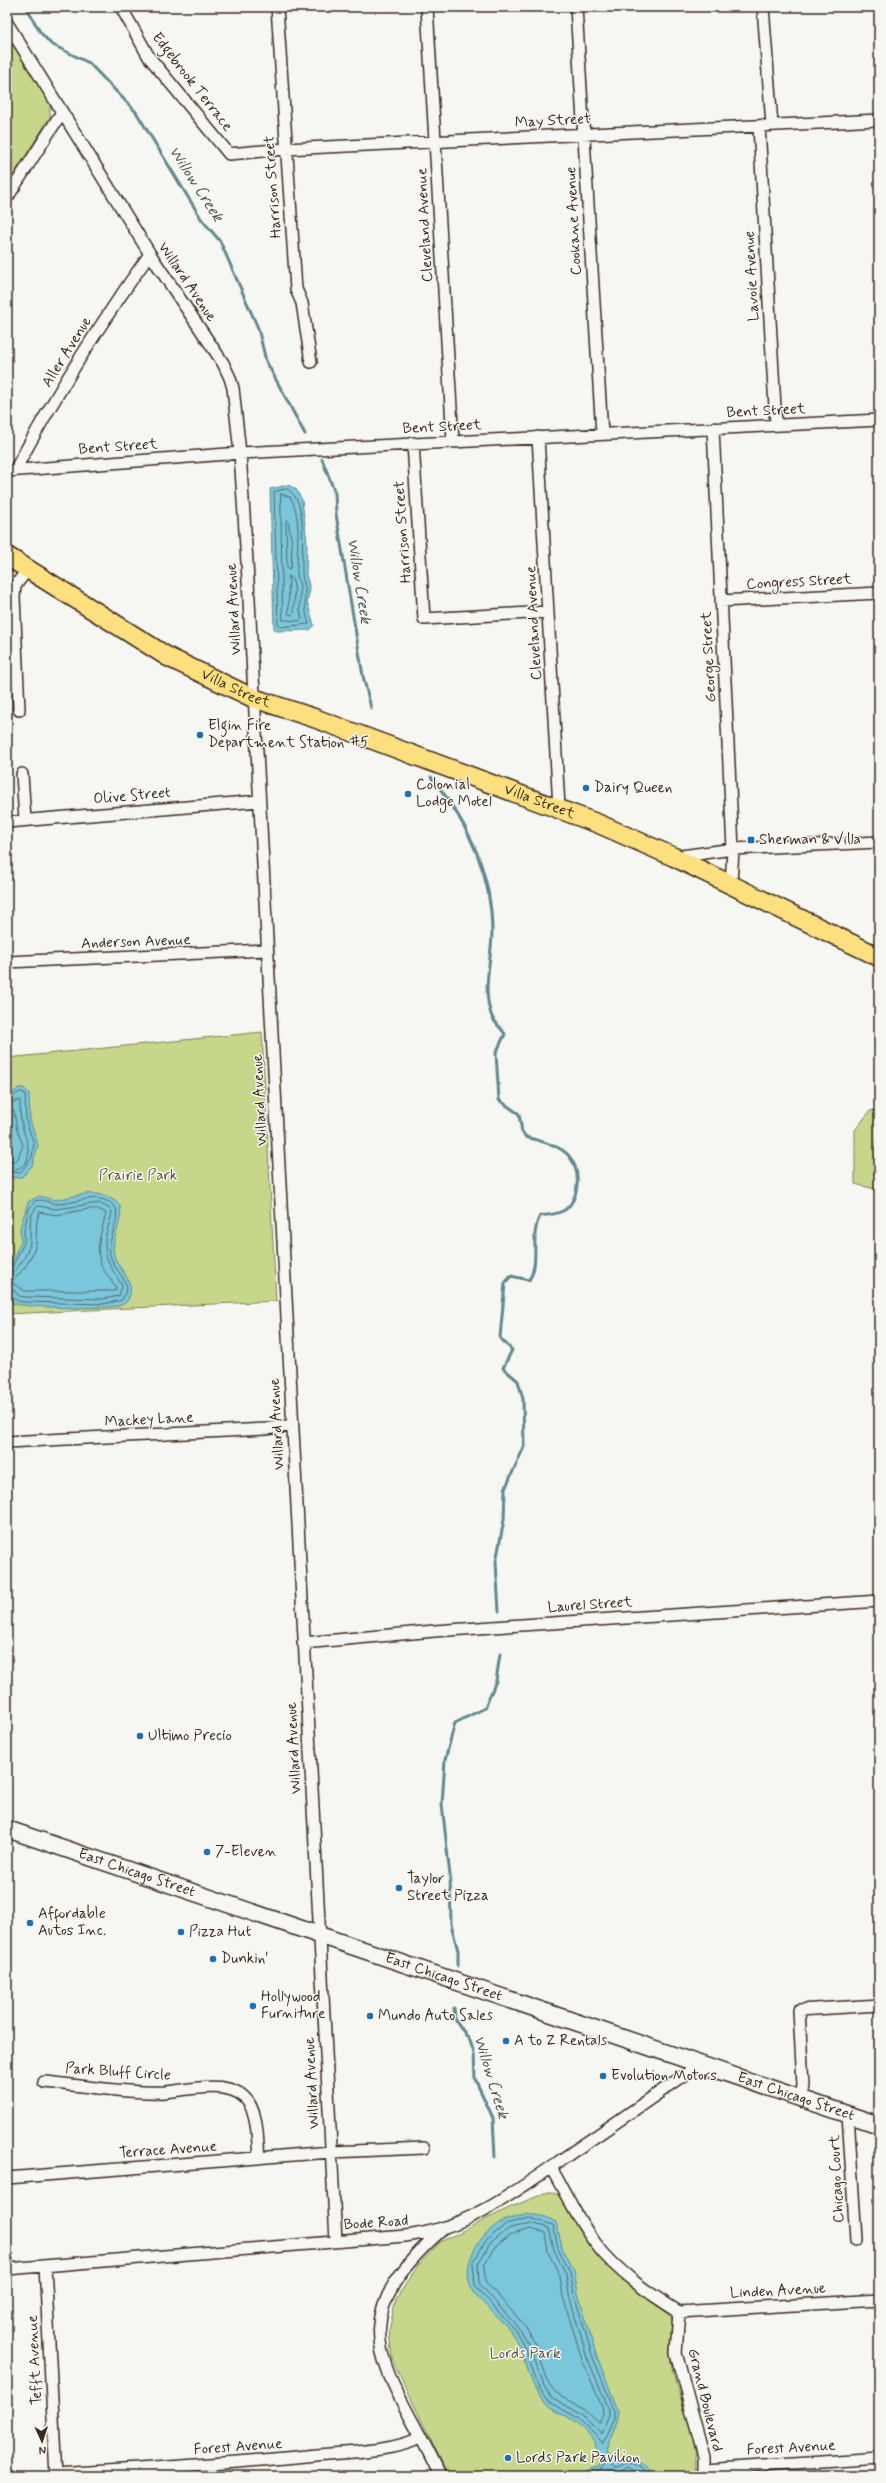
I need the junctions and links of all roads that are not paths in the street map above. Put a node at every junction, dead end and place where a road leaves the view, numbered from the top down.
1 (121, 7) edge
2 (277, 7) edge
3 (427, 7) edge
4 (576, 7) edge
5 (763, 7) edge
6 (7, 23) edge
7 (62, 112) junction
8 (879, 120) edge
9 (772, 125) junction
10 (759, 126) junction
11 (584, 134) junction
12 (435, 142) junction
13 (285, 148) junction
14 (229, 154) joint
15 (7, 198) edge
16 (150, 254) junction
17 (311, 362) dead end
18 (879, 420) edge
19 (776, 425) junction
20 (713, 428) junction
21 (602, 434) junction
22 (538, 437) junction
23 (453, 441) junction
24 (413, 443) junction
25 (240, 453) junction
26 (11, 471) edge
27 (7, 556) edge
28 (28, 569) junction
29 (879, 593) edge
30 (721, 601) junction
31 (548, 612) junction
32 (253, 698) junction
33 (19, 710) dead end
34 (22, 774) dead end
35 (259, 801) junction
36 (559, 807) junction
37 (25, 820) junction
38 (7, 822) edge
39 (879, 842) edge
40 (733, 849) junction
41 (674, 857) junction
42 (731, 884) junction
43 (267, 950) junction
44 (879, 957) edge
45 (7, 962) edge
46 (292, 1425) junction
47 (7, 1442) edge
48 (879, 1601) edge
49 (303, 1643) junction
50 (7, 1829) edge
51 (319, 1935) junction
52 (879, 2005) edge
53 (698, 2065) junction
54 (44, 2082) dead end
55 (801, 2099) junction
56 (848, 2115) junction
57 (879, 2126) edge
58 (424, 2148) dead end
59 (331, 2152) junction
60 (259, 2158) junction
61 (551, 2168) junction
62 (7, 2178) edge
63 (444, 2228) junction
64 (856, 2240) dead end
65 (336, 2241) junction
66 (45, 2266) junction
67 (7, 2269) edge
68 (879, 2300) edge
69 (679, 2312) junction
70 (420, 2438) junction
71 (879, 2458) edge
72 (704, 2473) edge
73 (56, 2475) edge
74 (440, 2476) edge

1 - 14 street, Edgebrook Terrace
2 - 13 street, Harrison Street
3 - 12 street, Cleveland Avenue
4 - 11 street, Cookane Avenue
5 - 9 street
6 - 7 street, Willard Avenue
7 - 15 street
7 - 16 street, Willard Avenue
8 - 9 street, May Street
9 - 10 street, May Street
10 - 11 street, May Street
10 - 19 street, Lavoie Avenue
11 - 12 street, May Street
11 - 21 street, Cookane Avenue
12 - 13 street, May Street
12 - 23 street, Cleveland Avenue
13 - 14 street, May Street
13 - 17 street, Harrison Street
16 - 25 street, Willard Avenue
16 - 26 street, Aller Avenue
18 - 19 street, Bent Street
19 - 20 street, Bent Street
20 - 21 street, Bent Street
20 - 30 street, George Street
21 - 22 street, Bent Street
22 - 23 street, Bent Street
22 - 31 street, Cleveland Avenue
23 - 24 street, Bent Street
24 - 25 street, Bent Street
24 - 31 street, Harrison Street
25 - 26 street, Bent Street
25 - 32 street, Willard Avenue
27 - 28 main road, Villa Street
28 - 32 main road, Villa Street
28 - 33 street
29 - 30 street, Congress Street
30 - 40 street, George Street
31 - 36 street, Cleveland Avenue
32 - 35 street, Willard Avenue
32 - 36 main road, Villa Street
34 - 37 street
35 - 37 street, Olive Street
35 - 43 street, Willard Avenue
36 - 41 main road, Villa Street
37 - 38 street, Olive Street
39 - 40 street
40 - 41 street
40 - 42 street, George Street
41 - 42 main road, Villa Street
42 - 44 main road, Villa Street
43 - 45 street, Anderson Avenue
43 - 46 street, Willard Avenue
46 - 47 street, Mackey Lane
46 - 49 street, Willard Avenue
48 - 49 street, Laurel Street
49 - 51 street, Willard Avenue
50 - 51 main road, East Chicago Street
51 - 53 main road, East Chicago Street
51 - 59 street, Willard Avenue
52 - 55 street
53 - 55 main road, East Chicago Street
53 - 61 street, Bode Road
54 - 60 street, Park Bluff Circle
55 - 56 main road, East Chicago Street
56 - 57 main road, East Chicago Street
56 - 64 street, Chicago Court
58 - 59 street, Terrace Avenue
59 - 60 street, Terrace Avenue
59 - 65 street, Willard Avenue
60 - 62 street, Terrace Avenue
61 - 63 street, Bode Road
61 - 69 street
63 - 65 street, Bode Road
63 - 70 street
65 - 66 street, Bode Road
66 - 67 street, Bode Road
66 - 73 street, Tefft Avenue
68 - 69 street, Linden Avenue
69 - 72 street, Grand Boulevard
70 - 73 street, Forest Avenue
70 - 74 street
71 - 72 street, Forest Avenue

